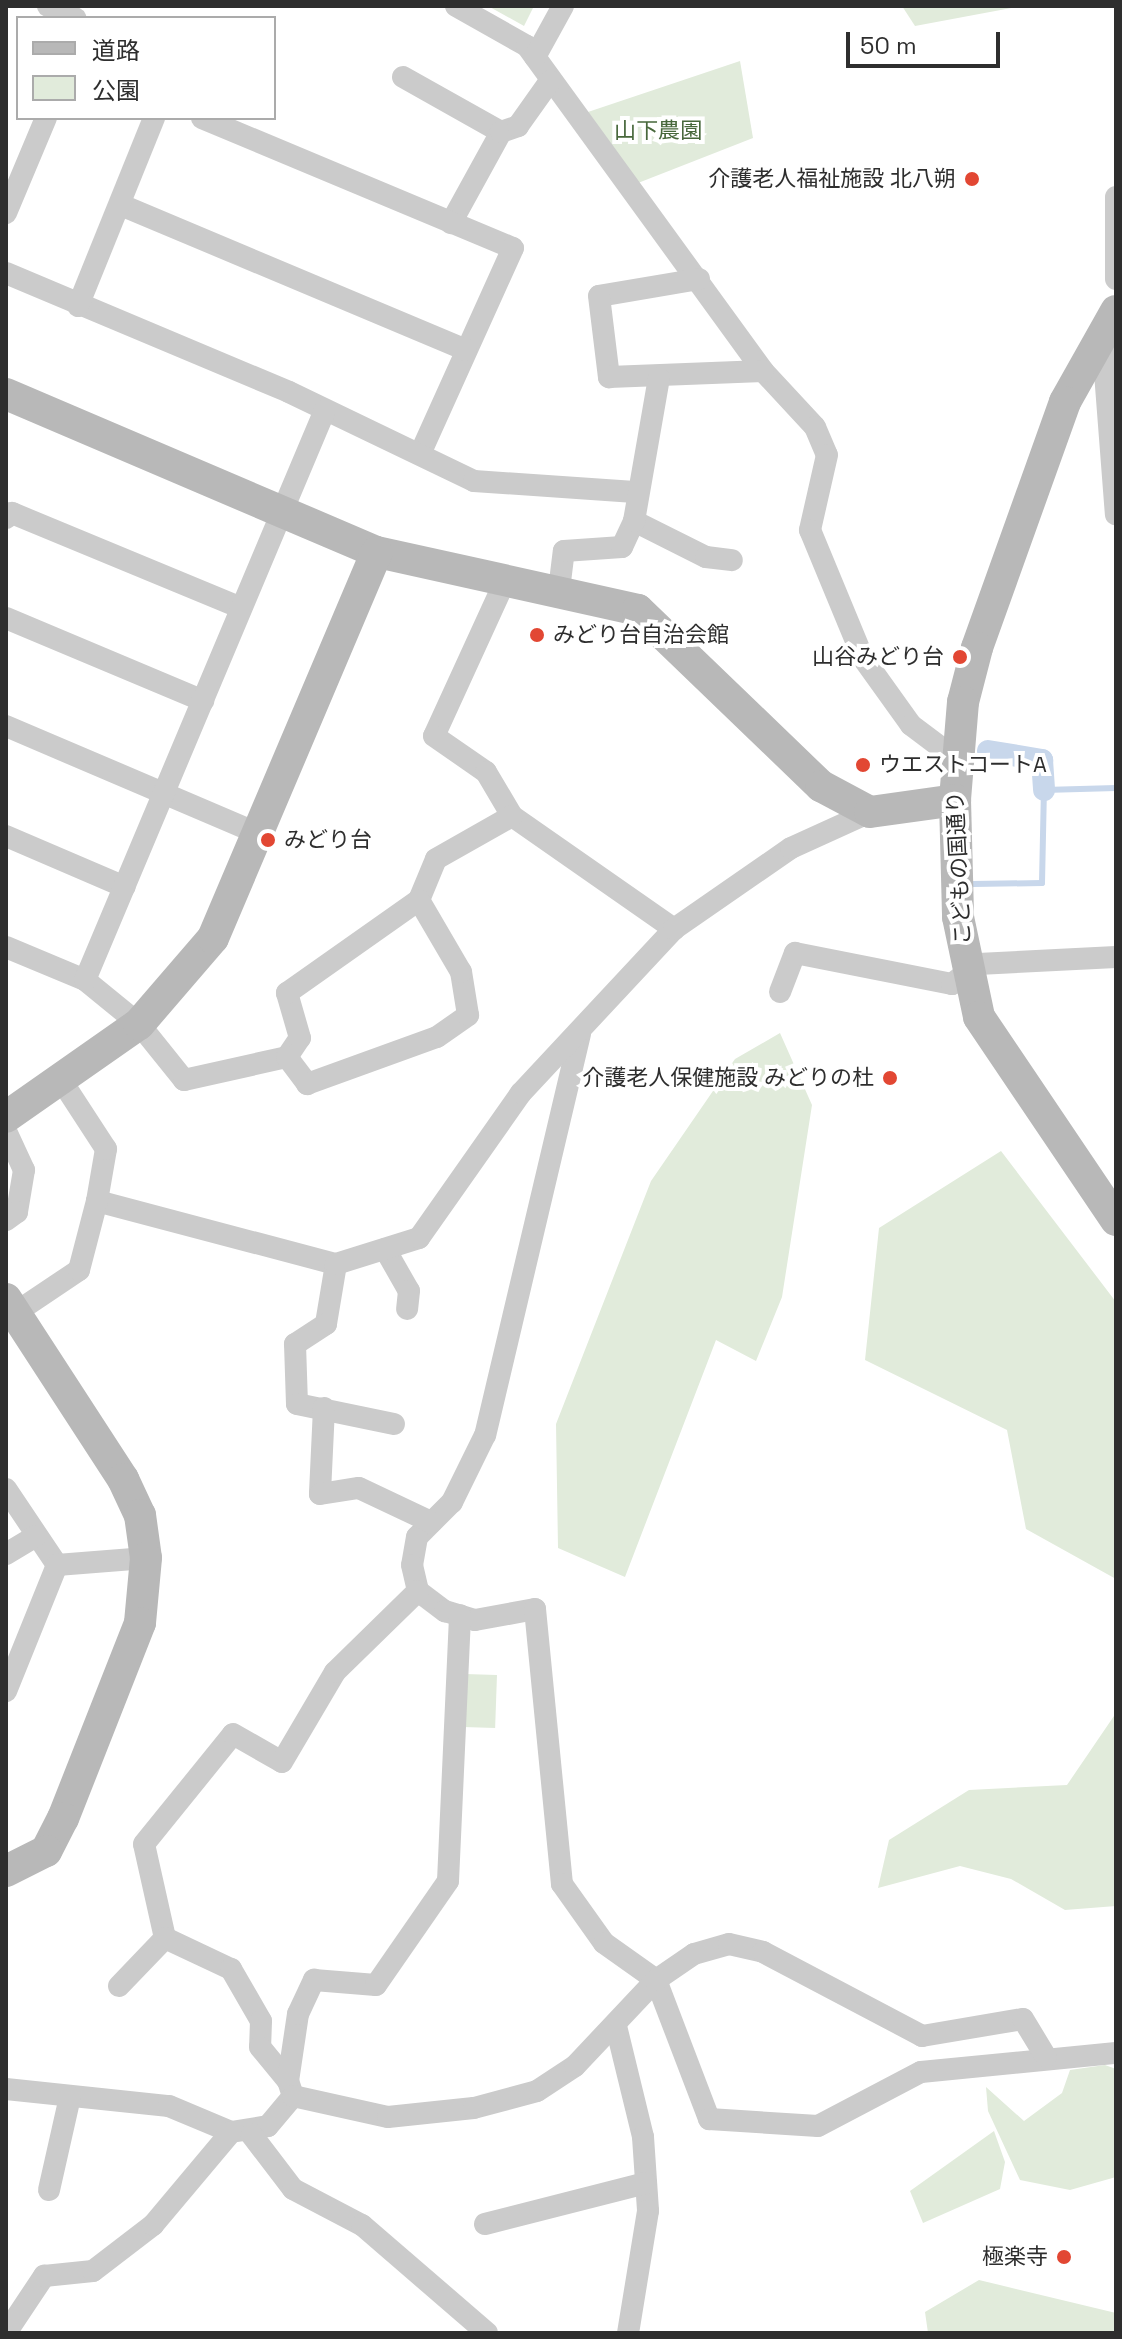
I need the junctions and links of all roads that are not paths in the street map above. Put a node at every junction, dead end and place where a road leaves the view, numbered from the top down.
1 (48, 6) edge
2 (456, 6) edge
3 (563, 6) edge
4 (70, 16) edge
5 (535, 57) junction
6 (403, 77) dead end
7 (550, 81) junction
8 (45, 120) edge
9 (153, 120) edge
10 (207, 120) edge
11 (501, 132) junction
12 (14, 174) edge
13 (1116, 197) edge
14 (121, 205) junction
15 (6, 213) edge
16 (451, 223) junction
17 (6, 273) edge
18 (699, 279) junction
19 (1116, 279) edge
20 (78, 306) junction
21 (1109, 322) edge
22 (466, 350) junction
23 (763, 371) junction
24 (659, 378) junction
25 (6, 394) edge
26 (325, 410) junction
27 (420, 454) junction
28 (635, 492) junction
29 (284, 510) junction
30 (1116, 514) edge
31 (6, 518) edge
32 (634, 521) junction
33 (377, 552) junction
34 (732, 560) dead end
35 (505, 581) junction
36 (559, 590) junction
37 (239, 607) junction
38 (6, 618) edge
39 (203, 701) junction
40 (6, 726) edge
41 (955, 758) junction
42 (168, 792) junction
43 (955, 800) junction
44 (870, 812) junction
45 (512, 816) junction
46 (259, 834) junction
47 (6, 836) edge
48 (125, 887) junction
49 (419, 900) junction
50 (674, 929) junction
51 (6, 947) edge
52 (1116, 957) edge
53 (966, 972) junction
54 (85, 980) junction
55 (780, 992) dead end
56 (139, 1024) junction
57 (580, 1034) junction
58 (287, 1057) junction
59 (61, 1080) junction
60 (7, 1116) edge
61 (97, 1201) junction
62 (6, 1220) edge
63 (1116, 1220) edge
64 (385, 1249) junction
65 (336, 1264) junction
66 (10, 1306) edge
67 (407, 1309) dead end
68 (324, 1408) junction
69 (394, 1424) dead end
70 (6, 1489) edge
71 (431, 1522) junction
72 (36, 1536) junction
73 (6, 1554) edge
74 (146, 1558) junction
75 (57, 1565) junction
76 (418, 1591) junction
77 (460, 1615) junction
78 (6, 1691) edge
79 (6, 1871) edge
80 (165, 1938) junction
81 (656, 1980) junction
82 (119, 1986) dead end
83 (616, 2026) junction
84 (1116, 2053) edge
85 (1046, 2057) junction
86 (6, 2089) edge
87 (291, 2089) junction
88 (70, 2097) junction
89 (241, 2133) junction
90 (646, 2183) junction
91 (49, 2190) dead end
92 (485, 2224) dead end
93 (6, 2333) edge
94 (487, 2333) edge
95 (628, 2333) edge

1 - 4 street
2 - 5 street
3 - 5 street
5 - 7 street
6 - 11 street
7 - 11 street
7 - 18 street
8 - 12 street
9 - 14 street
10 - 16 street
11 - 16 street
12 - 15 street
13 - 19 street
14 - 20 street
14 - 22 street
16 - 22 street
17 - 20 street
18 - 23 street
18 - 24 street
20 - 26 street
21 - 30 street
21 - 41 street, こどもの国通り
22 - 27 street
23 - 24 street
23 - 41 street
24 - 28 street
25 - 29 street
26 - 27 street
26 - 29 street
27 - 28 street
28 - 32 street
29 - 33 street
29 - 37 street
31 - 37 street
32 - 34 street
32 - 36 street
33 - 35 street
33 - 46 street
35 - 36 street
35 - 45 street
36 - 44 street
37 - 39 street
38 - 39 street
39 - 42 street
40 - 42 street
41 - 43 street, こどもの国通り
42 - 46 street
42 - 48 street
43 - 44 street
43 - 53 street, こどもの国通り
44 - 50 street
45 - 49 street
45 - 50 street
46 - 56 street
47 - 48 street
48 - 54 street
49 - 58 street
49 - 58 street
50 - 57 street
51 - 54 street
52 - 53 street
53 - 55 street
53 - 63 street, こどもの国通り
54 - 56 street
56 - 58 street
56 - 59 street
57 - 64 street
57 - 71 street
59 - 60 street
59 - 61 street
60 - 62 street
61 - 65 street
61 - 66 street
64 - 65 street
64 - 67 street
65 - 68 street
66 - 74 street
68 - 69 street
68 - 71 street
70 - 72 street
71 - 76 street
72 - 73 street
72 - 75 street
74 - 75 street
74 - 79 street
75 - 78 street
76 - 77 street
76 - 80 street
77 - 81 street
77 - 87 street
80 - 82 street
80 - 87 street
81 - 83 street
81 - 85 street
81 - 85 street
83 - 87 street
83 - 90 street
84 - 85 street
86 - 88 street
87 - 89 street
88 - 89 street
88 - 91 street
89 - 93 street
89 - 94 street
90 - 92 street
90 - 95 street

